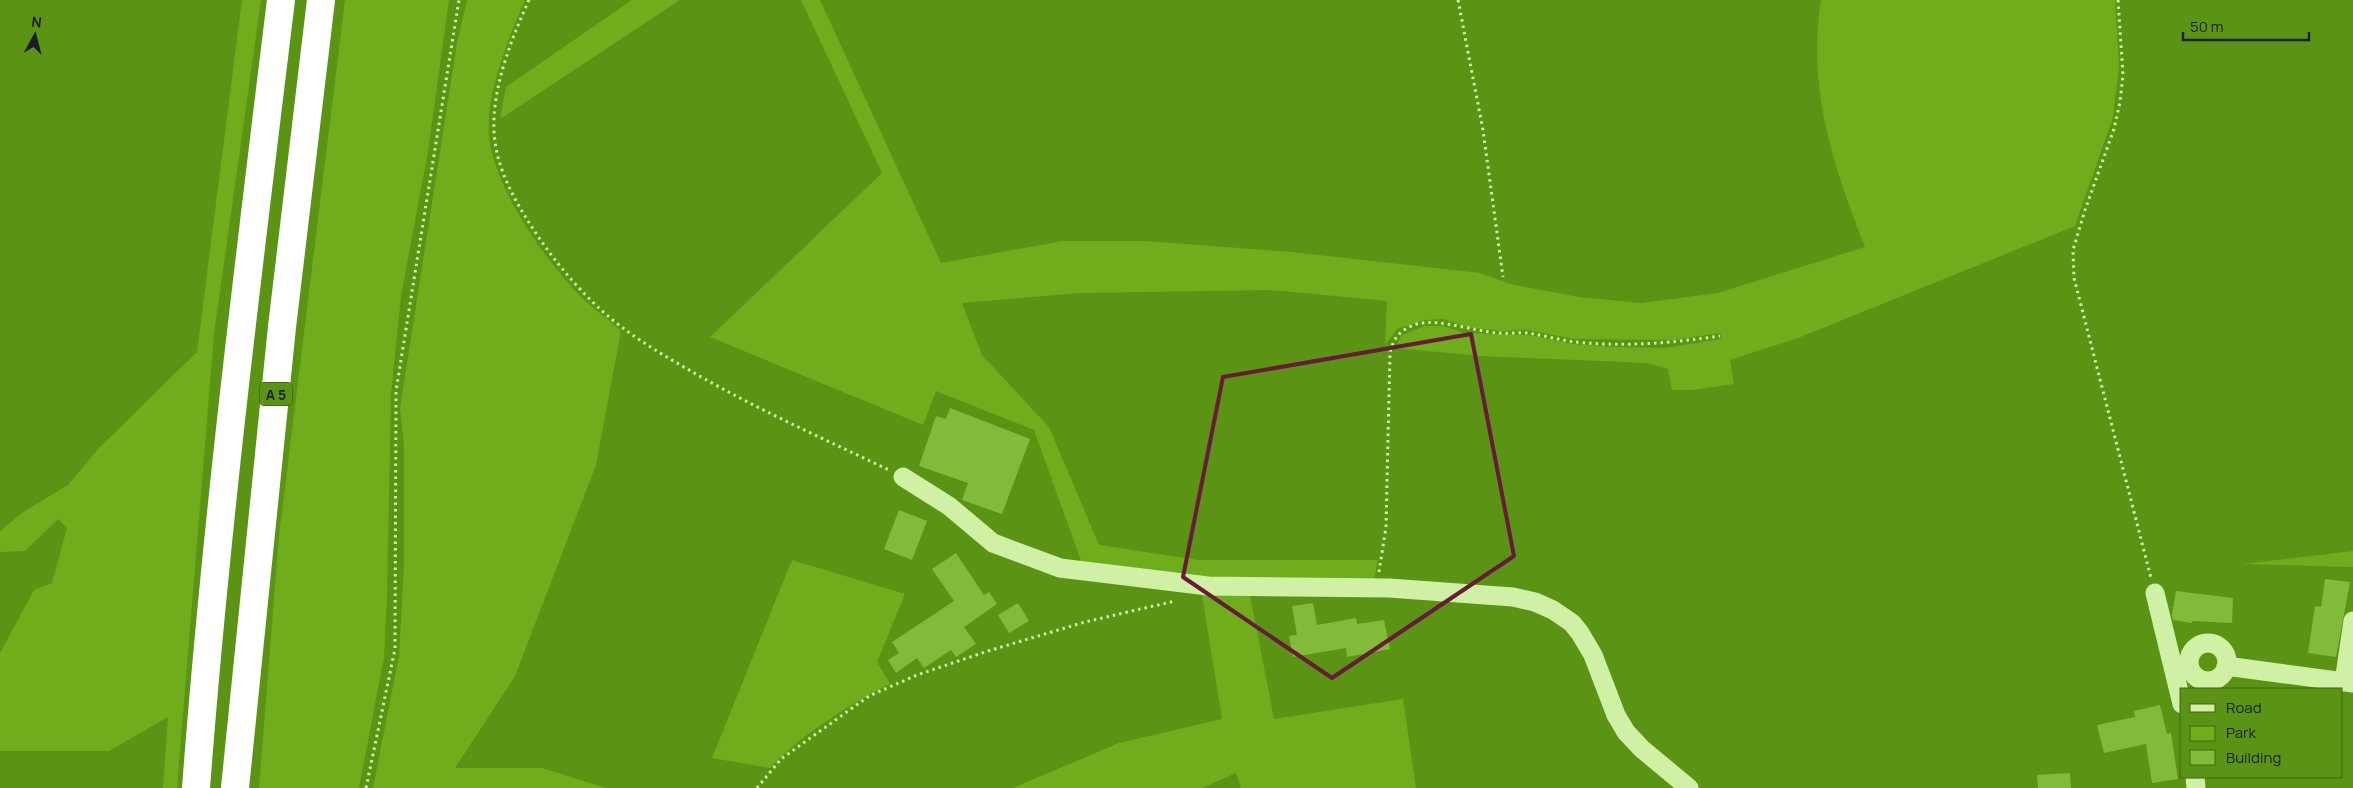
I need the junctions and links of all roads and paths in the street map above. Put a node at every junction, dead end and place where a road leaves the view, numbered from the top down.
1 (281, 0) edge
2 (321, 0) edge
3 (459, 0) edge
4 (530, 0) edge
5 (1458, 0) edge
6 (2118, 0) edge
7 (1503, 277) dead end
8 (1720, 336) dead end
9 (903, 477) joint
10 (1376, 588) junction
11 (2155, 593) joint
12 (1176, 601) dead end
13 (2353, 621) edge
14 (2226, 666) dead end
15 (2349, 683) edge
16 (2180, 696) edge
17 (196, 788) edge
18 (235, 788) edge
19 (366, 788) edge
20 (756, 788) edge
21 (1689, 788) edge

1 - 17 highway
2 - 18 highway, A 5
3 - 19 path
4 - 9 path
5 - 7 path
6 - 11 path
8 - 10 path
9 - 10 street
10 - 21 street
11 - 16 street
12 - 20 path
13 - 15 street
14 - 15 street

